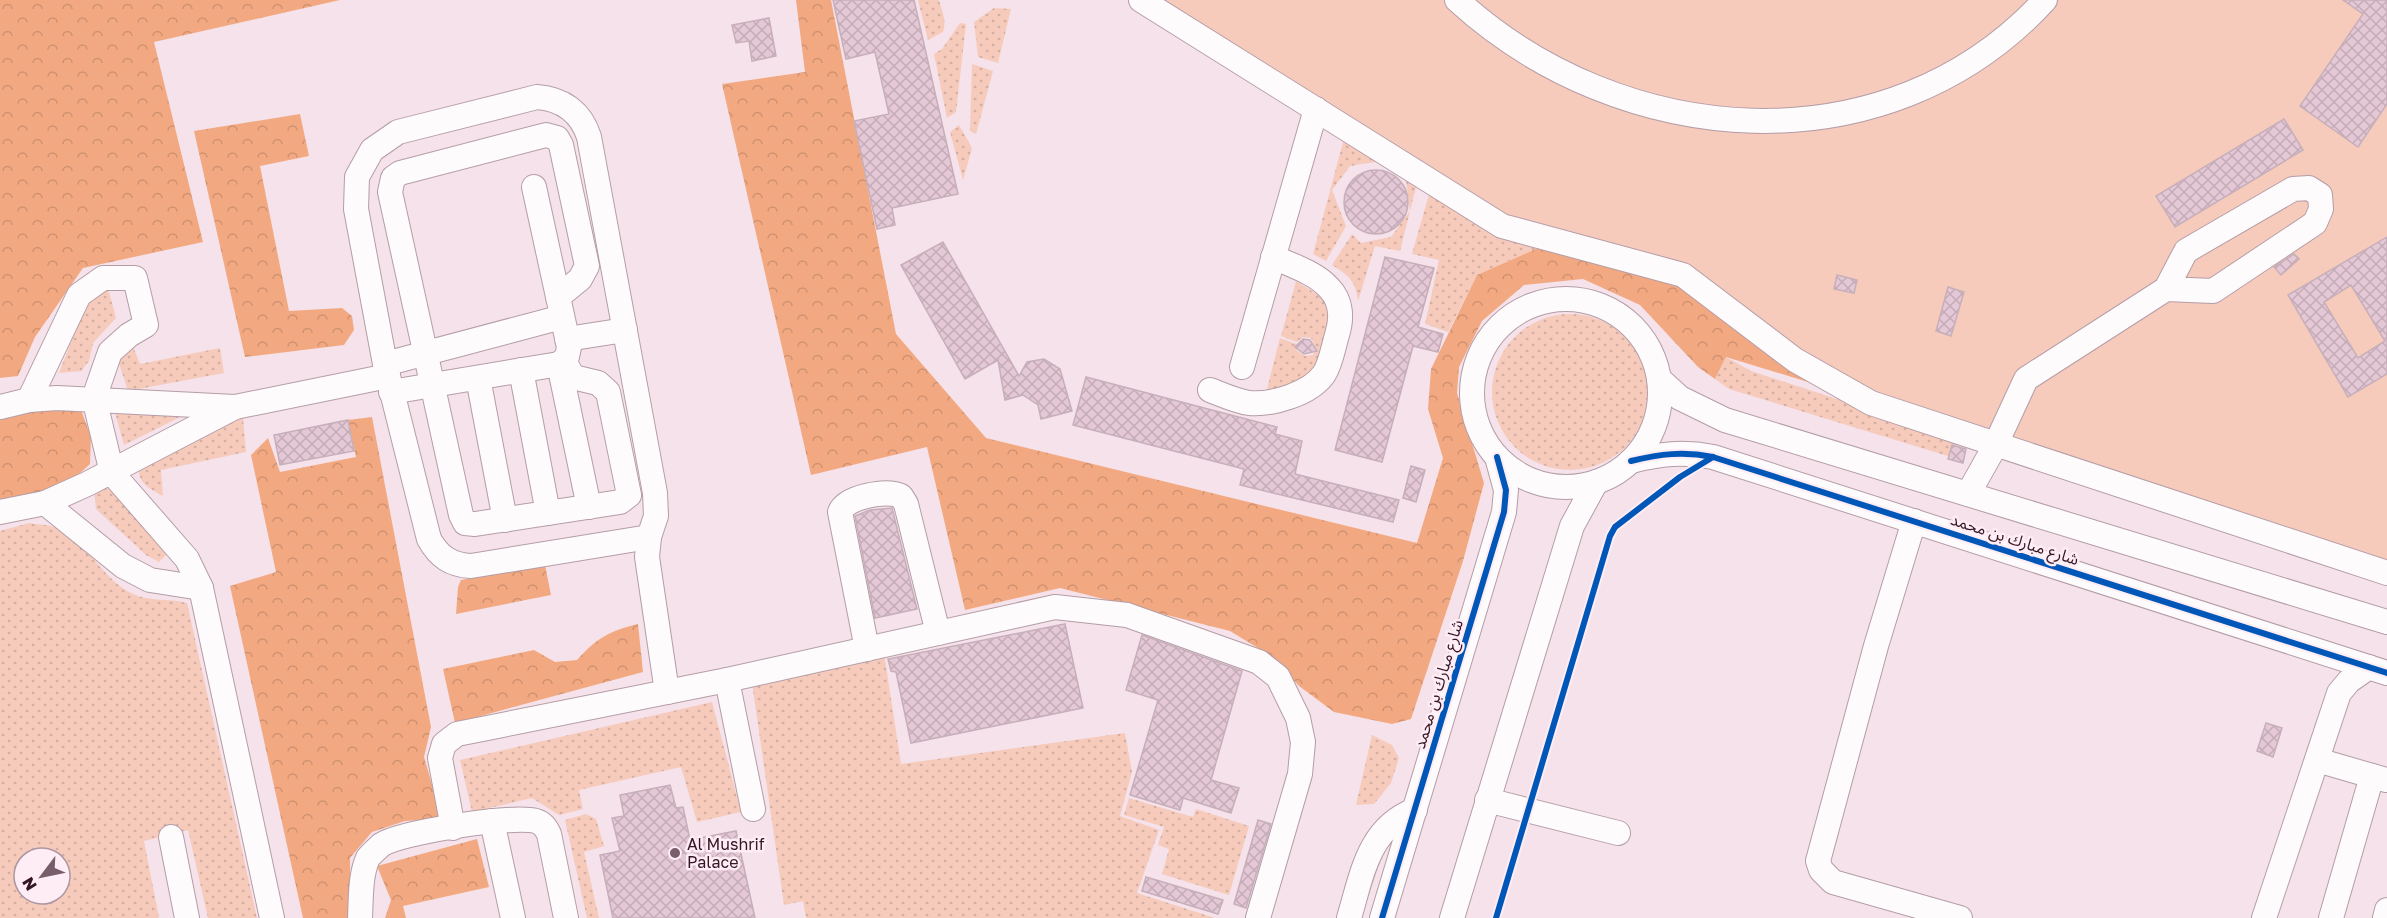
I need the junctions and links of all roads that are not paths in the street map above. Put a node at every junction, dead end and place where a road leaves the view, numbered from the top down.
1 (1141, 0) edge
2 (2046, 0) edge
3 (1470, 5) edge
4 (1316, 109) junction
5 (534, 187) dead end
6 (1274, 257) junction
7 (2166, 289) junction
8 (625, 330) junction
9 (562, 335) junction
10 (425, 353) junction
11 (1242, 367) dead end
12 (521, 370) junction
13 (388, 377) junction
14 (478, 378) junction
15 (1659, 379) junction
16 (432, 385) junction
17 (1210, 390) dead end
18 (94, 399) junction
19 (29, 400) junction
20 (0, 407) edge
21 (235, 407) junction
22 (1995, 446) junction
23 (1497, 457) junction
24 (1631, 461) junction
25 (112, 473) junction
26 (1596, 482) junction
27 (1968, 494) junction
28 (45, 503) junction
29 (590, 507) junction
30 (0, 512) edge
31 (548, 513) junction
32 (505, 520) junction
33 (1914, 520) junction
34 (649, 537) junction
35 (2387, 573) edge
36 (201, 588) junction
37 (2387, 622) edge
38 (938, 633) junction
39 (867, 649) junction
40 (2323, 652) junction
41 (2378, 670) edge
42 (727, 680) junction
43 (667, 692) junction
44 (2339, 693) junction
45 (2317, 760) junction
46 (2379, 778) edge
47 (1487, 800) junction
48 (753, 808) dead end
49 (1414, 810) junction
50 (492, 821) junction
51 (453, 828) junction
52 (1618, 833) dead end
53 (171, 837) dead end
54 (2387, 910) edge
55 (187, 918) edge
56 (272, 918) edge
57 (360, 918) edge
58 (513, 918) edge
59 (566, 918) edge
60 (1258, 918) edge
61 (1349, 918) edge
62 (1382, 918) edge
63 (1452, 918) edge
64 (1960, 918) edge
65 (2264, 918) edge
66 (2331, 918) edge
67 (2385, 918) edge

1 - 4 street
2 - 3 street
4 - 6 street
4 - 22 street
5 - 9 street
6 - 11 street
6 - 17 street
7 - 7 street
7 - 22 street
8 - 9 street
8 - 13 street
8 - 34 street
9 - 10 street
9 - 10 street
9 - 12 street
9 - 29 street
9 - 29 street
10 - 13 street
10 - 16 street
12 - 14 street
12 - 31 street
13 - 16 street
13 - 21 street
13 - 34 street
14 - 16 street
14 - 32 street
15 - 23 street
15 - 24 street
15 - 27 street, شارع مبارك بن محمد
16 - 32 street
18 - 19 street
18 - 19 street
18 - 21 street
18 - 25 street
19 - 20 street
21 - 25 street
22 - 27 street
22 - 35 street
23 - 26 street
23 - 49 street, شارع مبارك بن محمد
24 - 26 street
24 - 33 street, شارع مبارك بن محمد
25 - 28 street
25 - 36 street
26 - 47 street
27 - 37 street, شارع مبارك بن محمد
28 - 30 street
28 - 36 street
29 - 31 street
31 - 32 street
33 - 40 street, شارع مبارك بن محمد
33 - 64 street
34 - 43 street
36 - 56 street
38 - 39 street
38 - 39 street
38 - 60 street
39 - 42 street
40 - 41 street, شارع مبارك بن محمد
40 - 44 street
41 - 44 street
42 - 43 street
42 - 48 street
43 - 51 street
44 - 45 street
45 - 46 street
45 - 65 street
46 - 66 street
47 - 52 street
47 - 63 street
49 - 61 street
49 - 62 street, شارع مبارك بن محمد
50 - 51 street
50 - 58 street
50 - 59 street
51 - 57 street
53 - 55 street
54 - 67 street

